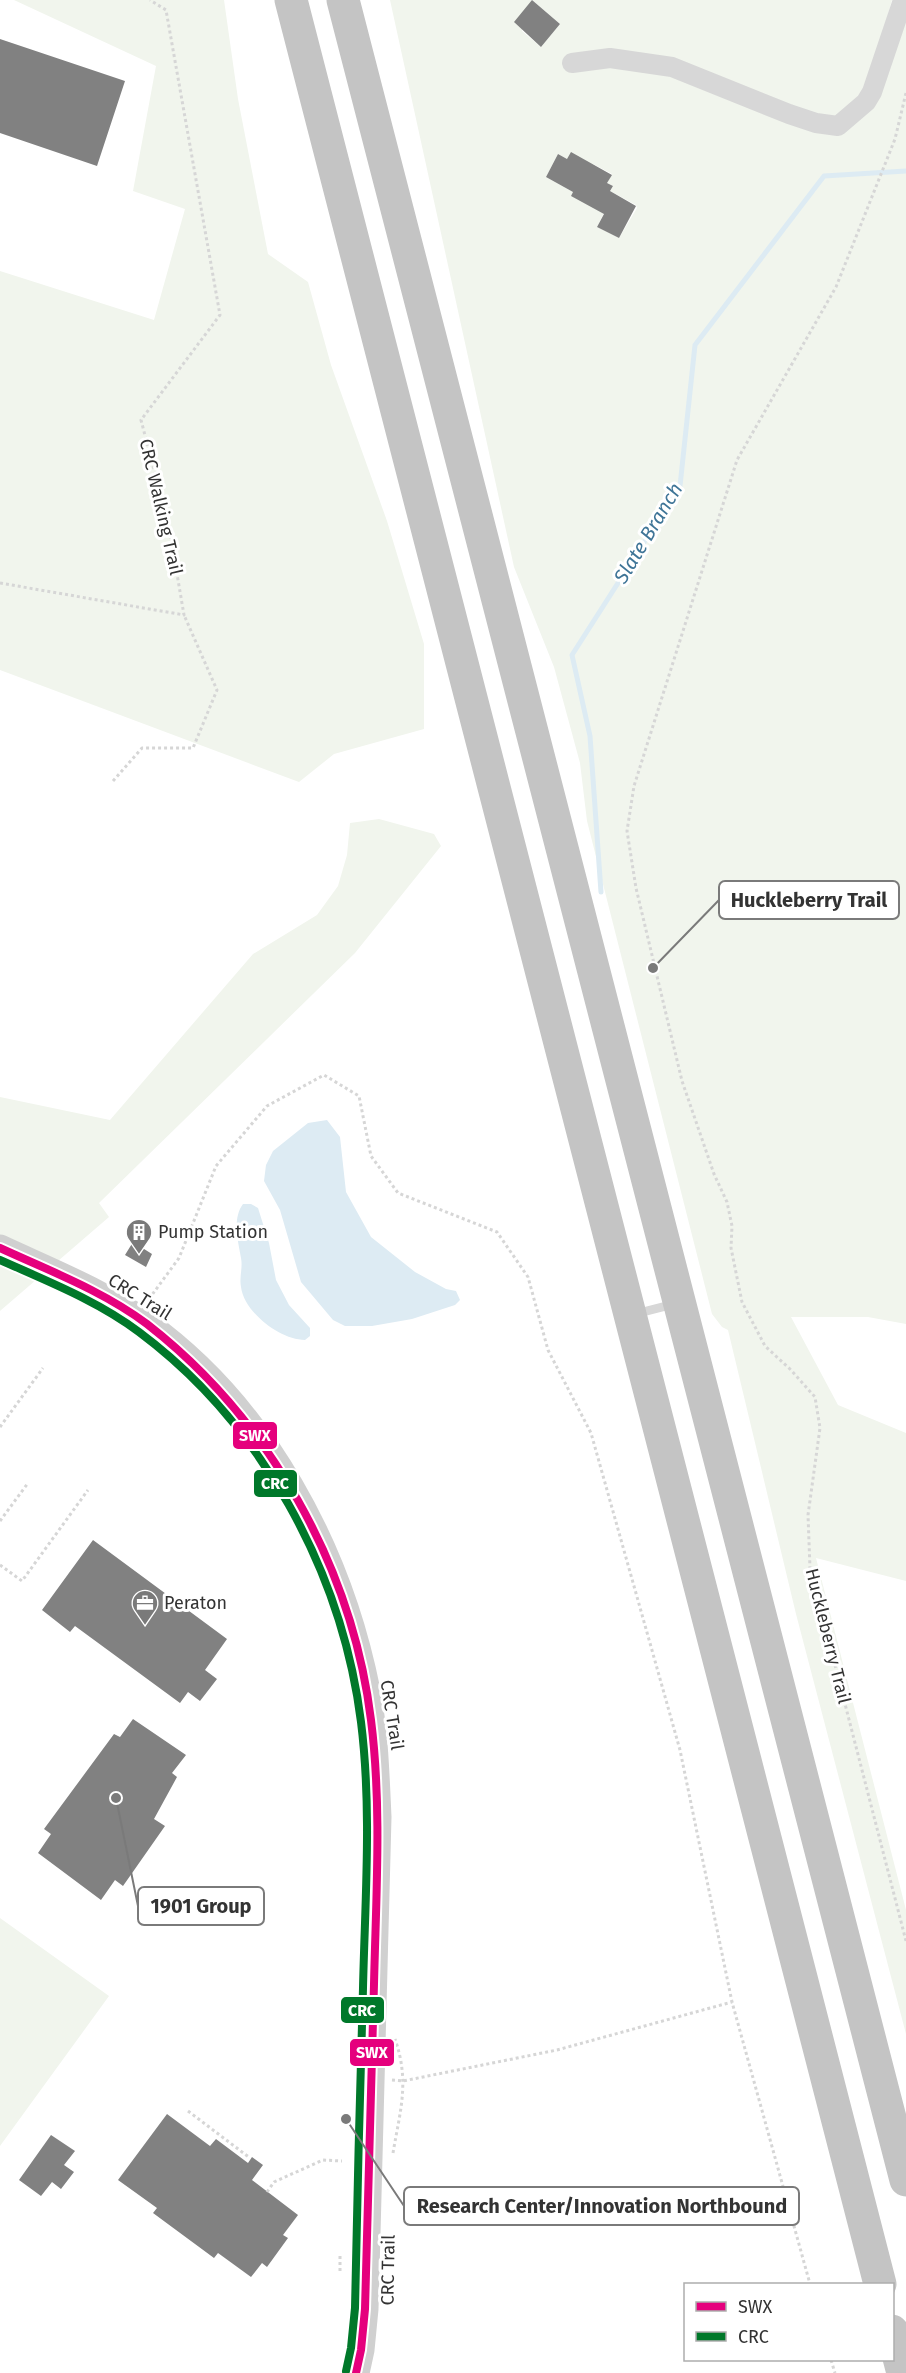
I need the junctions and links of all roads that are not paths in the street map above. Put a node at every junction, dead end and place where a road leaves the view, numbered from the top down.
1 (291, 0) edge
2 (343, 0) edge
3 (903, 0) edge
4 (572, 63) dead end
5 (0, 1248) edge
6 (680, 1303) junction
7 (630, 1315) junction
8 (906, 2180) edge
9 (880, 2283) edge
10 (894, 2339) edge
11 (356, 2373) edge
12 (903, 2373) edge

1 - 7 highway
2 - 6 highway
3 - 4 street
5 - 11 main road
6 - 7 lane
6 - 8 highway
7 - 9 highway
10 - 12 highway

